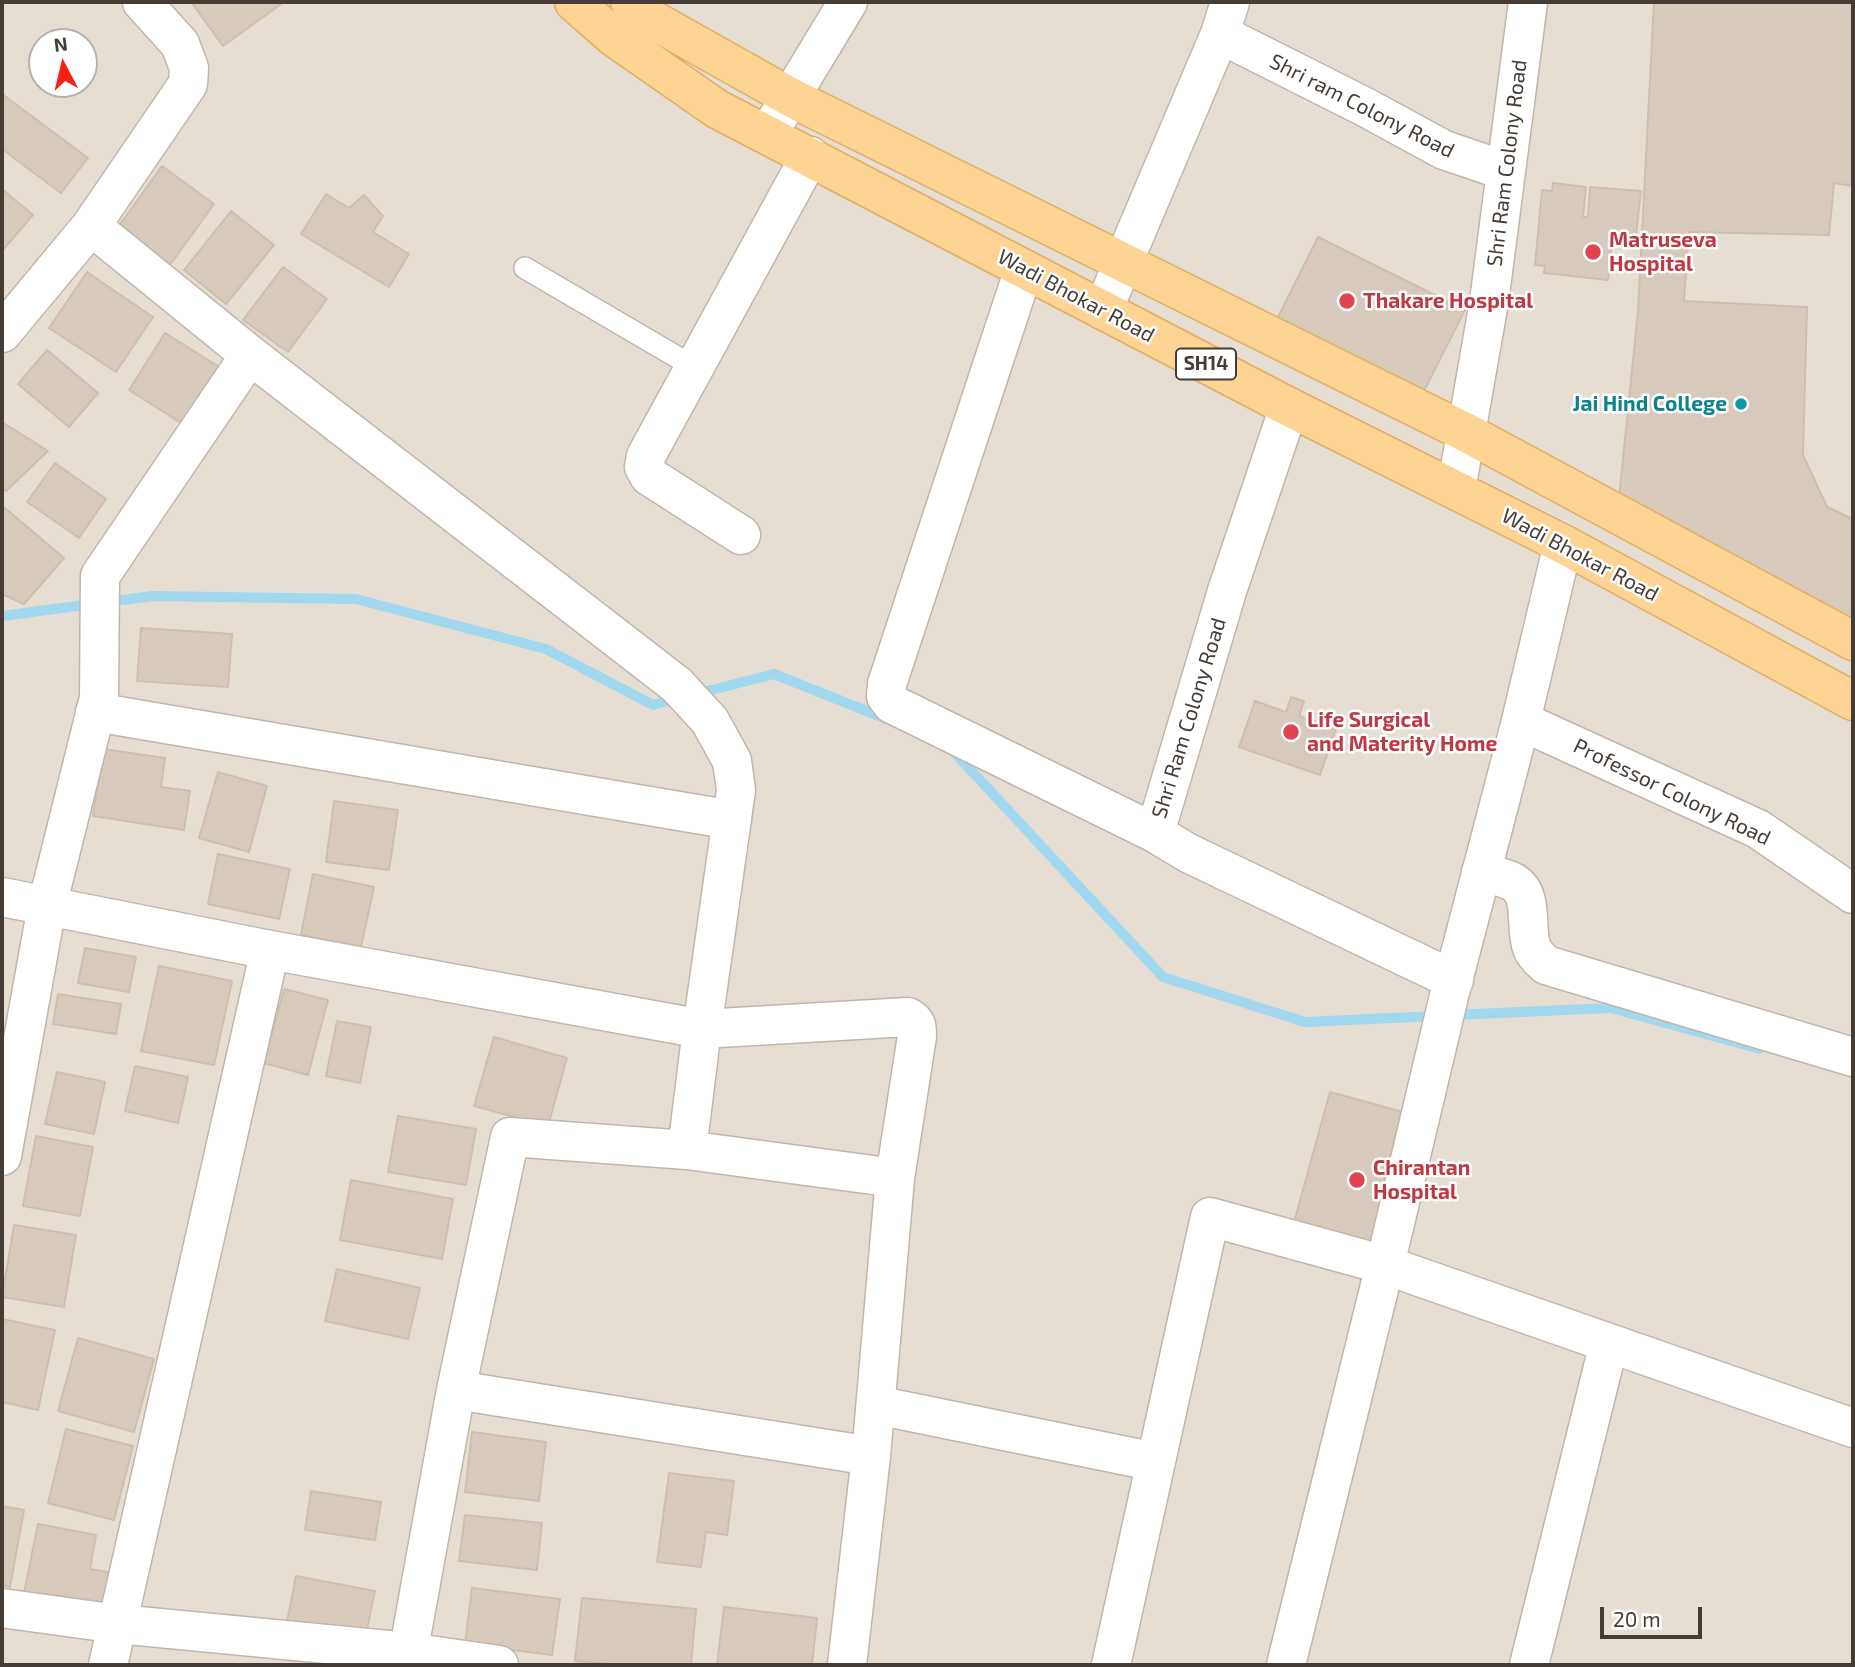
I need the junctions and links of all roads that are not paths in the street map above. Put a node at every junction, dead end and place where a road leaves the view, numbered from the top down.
1 (142, 2) edge
2 (574, 2) edge
3 (630, 2) edge
4 (848, 2) edge
5 (1528, 2) edge
6 (1225, 18) edge
7 (790, 97) junction
8 (768, 134) junction
9 (810, 156) junction
10 (1506, 172) junction
11 (91, 226) junction
12 (1123, 263) junction
13 (525, 268) dead end
14 (1024, 269) junction
15 (1103, 310) junction
16 (2, 333) edge
17 (250, 355) junction
18 (694, 367) junction
19 (1289, 407) junction
20 (1467, 433) junction
21 (1456, 490) junction
22 (741, 535) dead end
23 (1563, 544) junction
24 (1853, 641) edge
25 (1853, 701) edge
26 (95, 712) junction
27 (1521, 721) junction
28 (732, 820) junction
29 (1155, 833) junction
30 (1481, 872) junction
31 (1853, 894) edge
32 (2, 897) edge
33 (47, 906) junction
34 (270, 950) junction
35 (1451, 988) junction
36 (702, 1029) junction
37 (1853, 1057) edge
38 (687, 1150) junction
39 (2, 1156) edge
40 (895, 1178) junction
41 (1385, 1265) junction
42 (1609, 1343) junction
43 (456, 1390) junction
44 (876, 1405) junction
45 (1853, 1428) edge
46 (871, 1456) junction
47 (1156, 1462) junction
48 (2, 1608) edge
49 (118, 1624) junction
50 (408, 1659) edge
51 (108, 1665) edge
52 (499, 1665) edge
53 (847, 1665) edge
54 (1111, 1665) edge
55 (1286, 1665) edge
56 (1529, 1665) edge

1 - 11 street
2 - 8 main road, Wadi Bhokar Road / SH14
3 - 7 main road, SH14
4 - 7 street
5 - 10 street, Shri Ram Colony Road
6 - 10 street, Shri ram Colony Road
6 - 12 street
7 - 8 street
7 - 12 main road, SH14
8 - 9 main road, Wadi Bhokar Road / SH14
9 - 14 main road, Wadi Bhokar Road / SH14
9 - 18 street
10 - 20 street, Shri Ram Colony Road
11 - 16 street
11 - 17 street
12 - 15 street
12 - 20 main road, SH14
13 - 18 lane
14 - 15 main road, Wadi Bhokar Road / SH14
14 - 29 street
15 - 19 main road, Wadi Bhokar Road / SH14
17 - 26 street
17 - 28 street
18 - 22 street
19 - 21 main road, Wadi Bhokar Road / SH14
19 - 29 street, Shri Ram Colony Road
20 - 21 street, Shri Ram Colony Road
20 - 24 main road, SH14
21 - 23 main road, Wadi Bhokar Road / SH14
23 - 25 main road, Wadi Bhokar Road / SH14
23 - 27 street
26 - 28 street
26 - 33 street
27 - 30 street
27 - 31 street, Professor Colony Road
28 - 36 street
29 - 35 street, Shri Ram Colony Road
30 - 35 street
30 - 37 street
32 - 33 street
33 - 34 street
33 - 39 street
34 - 36 street
34 - 49 street
35 - 41 street
36 - 38 street
36 - 40 street
38 - 40 street
38 - 43 street
40 - 44 street
41 - 42 street
41 - 47 street
41 - 55 street
42 - 45 street
42 - 56 street
43 - 46 street
43 - 50 street
44 - 46 street
44 - 47 street
46 - 53 street
47 - 54 street
48 - 49 street
49 - 50 street
49 - 51 street
50 - 52 street

